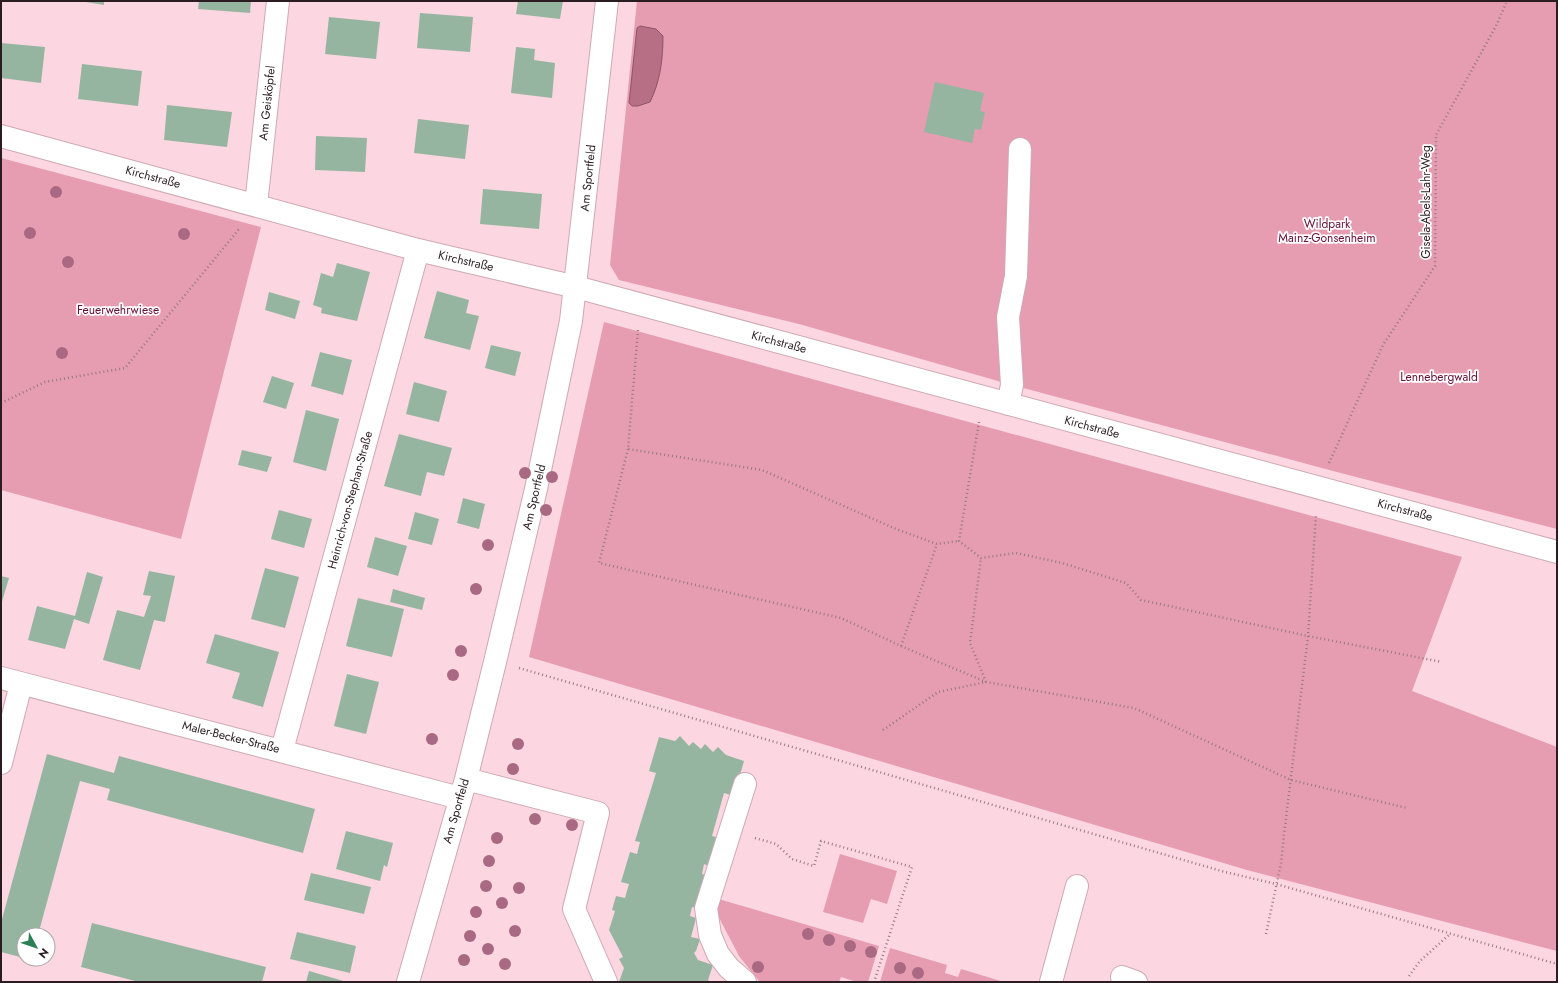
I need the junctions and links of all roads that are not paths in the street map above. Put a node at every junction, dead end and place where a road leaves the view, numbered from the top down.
1 (278, 1) edge
2 (607, 1) edge
3 (1, 136) edge
4 (1020, 149) dead end
5 (252, 204) junction
6 (418, 250) junction
7 (576, 287) junction
8 (1008, 404) junction
9 (1557, 552) edge
10 (1, 678) edge
11 (22, 684) junction
12 (282, 750) junction
13 (1, 762) edge
14 (745, 784) dead end
15 (463, 788) junction
16 (1077, 886) dead end
17 (408, 982) edge
18 (606, 982) edge
19 (745, 982) edge
20 (1050, 982) edge

1 - 5 street, Am Geisköpfel
2 - 7 street, Am Sportfeld
3 - 5 street, Kirchstraße
4 - 8 street
5 - 6 street, Kirchstraße
6 - 7 street, Kirchstraße
6 - 12 street, Heinrich-von-Stephan-Straße
7 - 8 street, Kirchstraße
7 - 15 street, Am Sportfeld
8 - 9 street, Kirchstraße
10 - 11 street, Maler-Becker-Straße
11 - 12 street, Maler-Becker-Straße
11 - 13 street
12 - 15 street, Maler-Becker-Straße
14 - 19 street
15 - 17 street, Am Sportfeld
15 - 18 street, Maler-Becker-Straße
16 - 20 street

